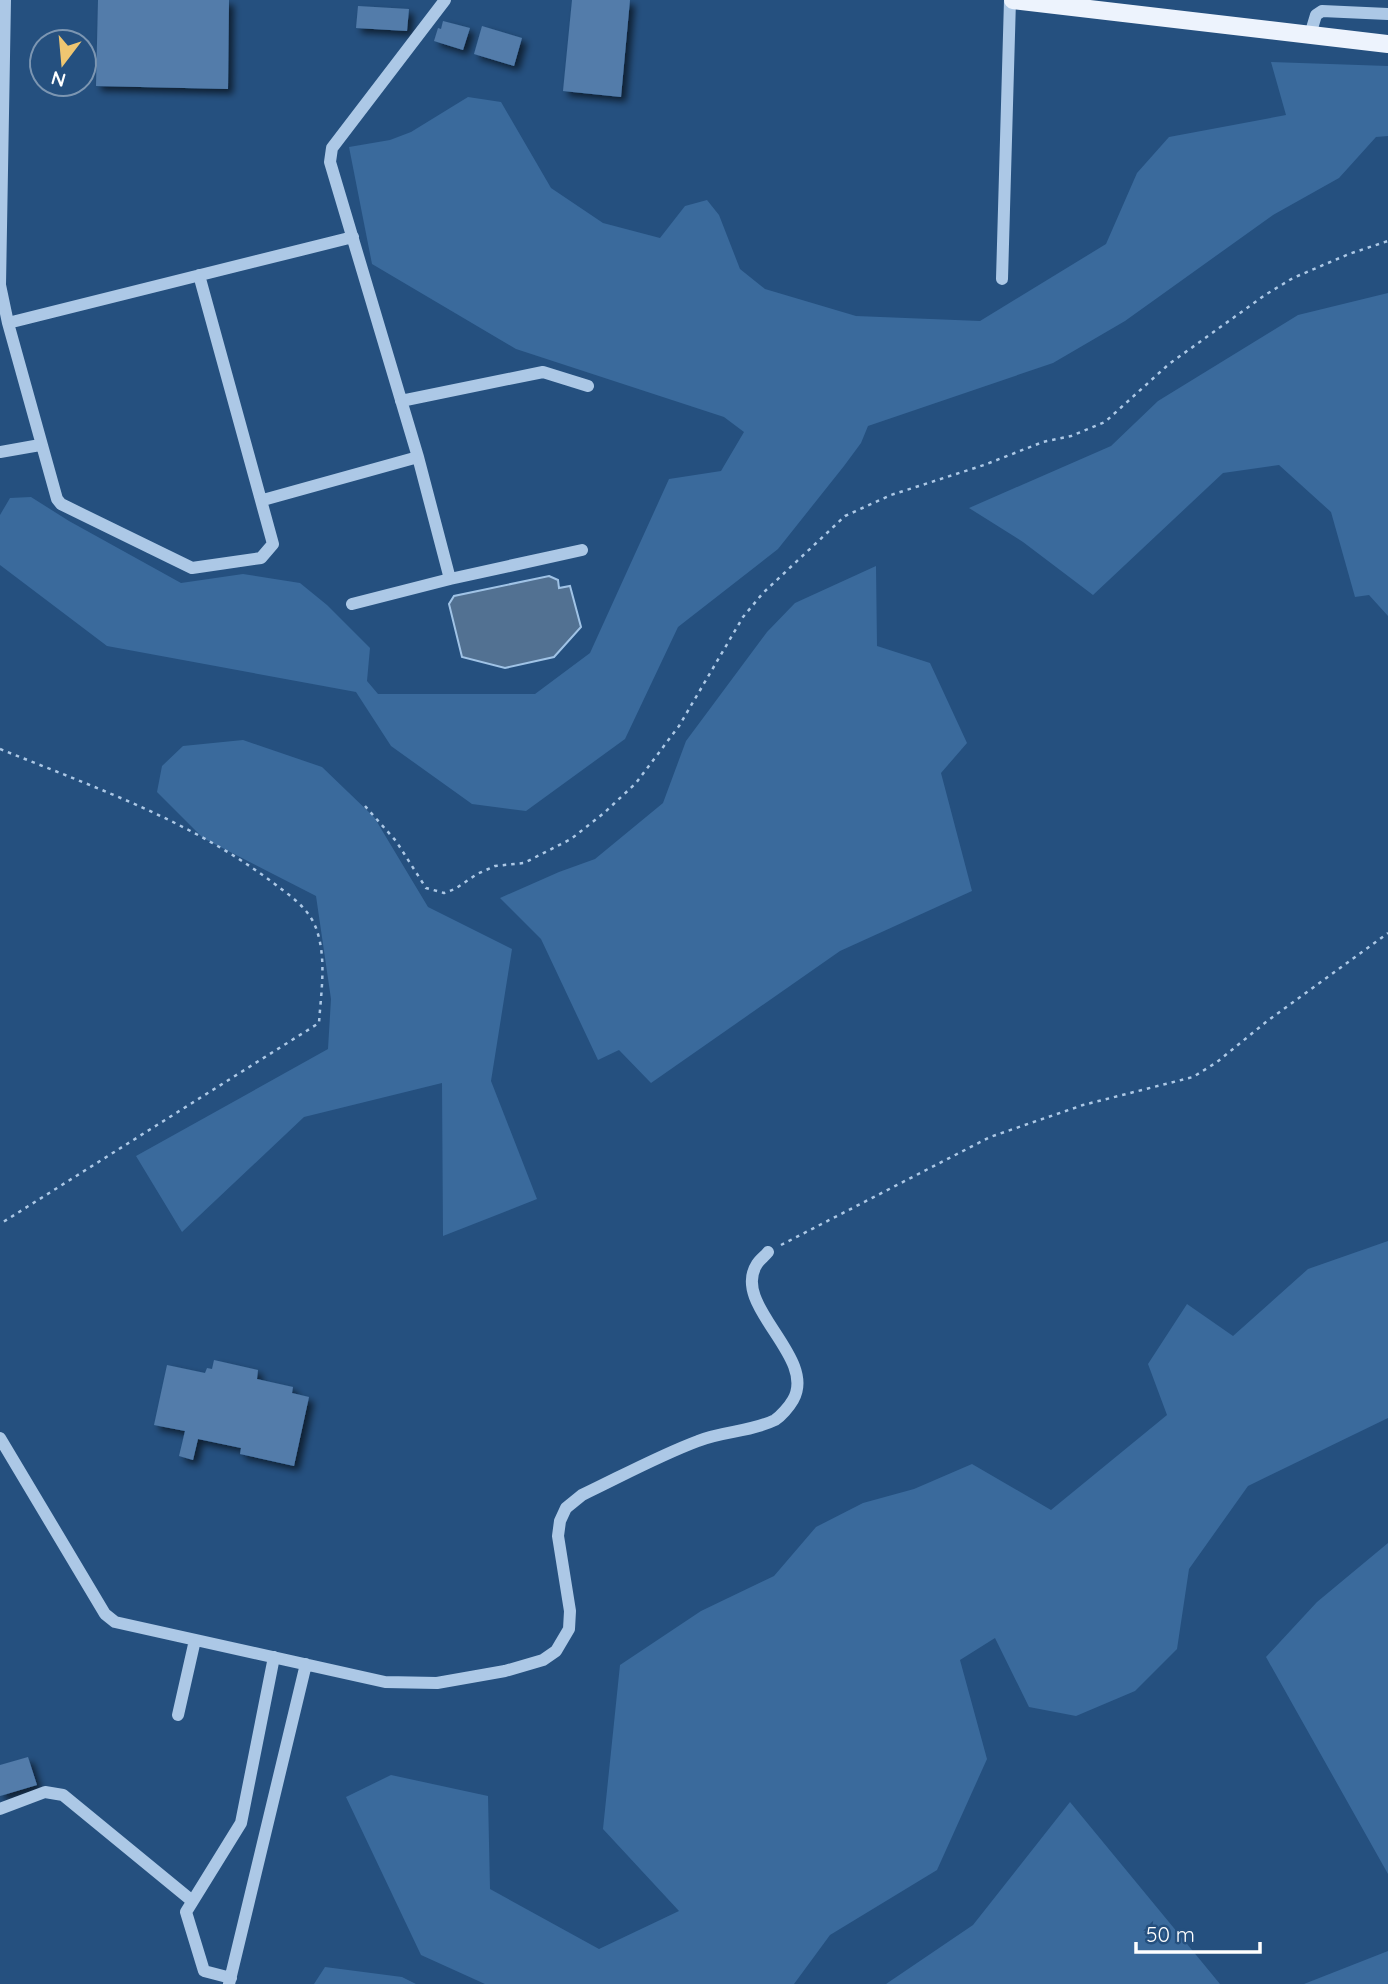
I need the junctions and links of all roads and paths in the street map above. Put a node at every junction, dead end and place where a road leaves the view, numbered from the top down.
1 (5, 0) edge
2 (445, 0) edge
3 (1011, 0) edge
4 (1388, 14) edge
5 (1310, 35) junction
6 (1388, 44) edge
7 (353, 237) junction
8 (1388, 242) edge
9 (199, 275) junction
10 (1002, 279) dead end
11 (8, 323) junction
12 (588, 386) dead end
13 (401, 401) junction
14 (40, 445) junction
15 (0, 453) edge
16 (418, 457) junction
17 (263, 500) junction
18 (582, 550) dead end
19 (450, 579) junction
20 (352, 604) dead end
21 (0, 749) edge
22 (365, 806) dead end
23 (1388, 933) edge
24 (0, 1224) edge
25 (768, 1252) joint
26 (2, 1444) edge
27 (195, 1640) junction
28 (274, 1657) junction
29 (306, 1664) junction
30 (178, 1715) dead end
31 (0, 1809) edge
32 (191, 1900) junction
33 (230, 1981) edge

1 - 11 street
2 - 7 street
3 - 5 main road
3 - 10 street
4 - 5 street
5 - 6 main road
7 - 9 street
7 - 13 street
8 - 22 path
9 - 11 street
9 - 17 street
11 - 14 street
12 - 13 street
13 - 16 street
14 - 15 street
14 - 17 street
16 - 17 street
16 - 19 street
18 - 19 street
19 - 20 street
21 - 24 path
23 - 25 path
25 - 29 street
26 - 27 street
27 - 28 street
27 - 30 street
28 - 29 street
28 - 32 street
29 - 33 street
31 - 32 street
32 - 33 street

